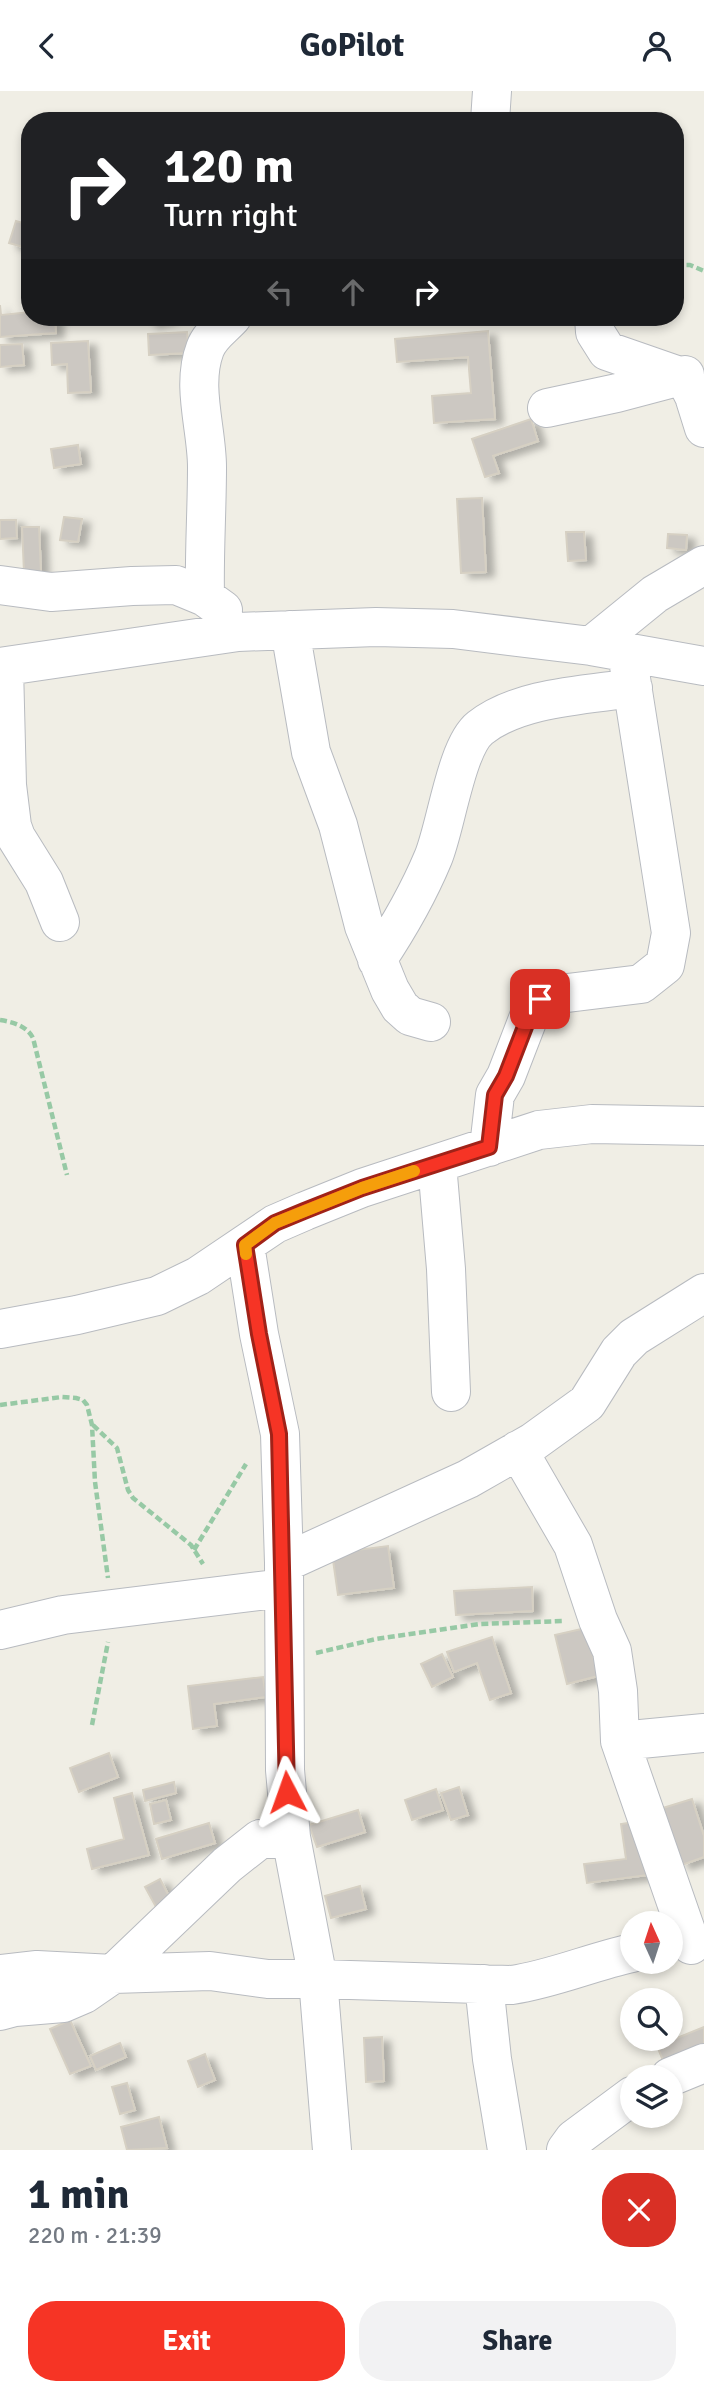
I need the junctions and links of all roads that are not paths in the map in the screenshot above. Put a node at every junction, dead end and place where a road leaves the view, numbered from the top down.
1 (492, 91) edge
2 (491, 112) edge
3 (223, 326) edge
4 (595, 326) edge
5 (692, 373) edge
6 (547, 408) dead end
7 (704, 428) edge
8 (704, 565) edge
9 (0, 585) edge
10 (205, 597) junction
11 (290, 630) junction
12 (238, 632) junction
13 (591, 646) junction
14 (704, 666) edge
15 (2, 667) edge
16 (630, 671) junction
17 (60, 922) dead end
18 (377, 960) junction
19 (431, 1022) dead end
20 (704, 1126) edge
21 (489, 1147) junction
22 (438, 1164) junction
23 (245, 1245) junction
24 (704, 1293) edge
25 (0, 1329) edge
26 (451, 1392) dead end
27 (518, 1450) junction
28 (284, 1576) junction
29 (0, 1630) edge
30 (704, 1733) edge
31 (620, 1741) junction
32 (291, 1837) junction
33 (688, 1946) edge
34 (620, 1956) edge
35 (0, 1974) edge
36 (113, 1974) junction
37 (318, 1979) junction
38 (484, 1984) junction
39 (0, 2011) edge
40 (704, 2063) edge
41 (683, 2072) edge
42 (620, 2105) edge
43 (332, 2150) edge
44 (507, 2150) edge
45 (566, 2150) edge

1 - 2 street
3 - 10 street
4 - 5 street
5 - 6 street
5 - 7 street
8 - 13 street
9 - 10 street
10 - 12 street
11 - 12 street
11 - 13 street
11 - 18 street
12 - 15 street
13 - 16 street
14 - 16 street
15 - 17 street
16 - 18 street
16 - 21 street
18 - 19 street
20 - 21 street
21 - 22 street
22 - 23 street
22 - 26 street
23 - 25 street
23 - 28 street
24 - 27 street
27 - 28 street
27 - 31 street
28 - 29 street
28 - 32 street
30 - 31 street
31 - 33 street
32 - 36 street
32 - 37 street
34 - 38 street
35 - 36 street
36 - 37 street
36 - 39 street
37 - 38 street
37 - 43 street
38 - 44 street
40 - 41 street
42 - 45 street

